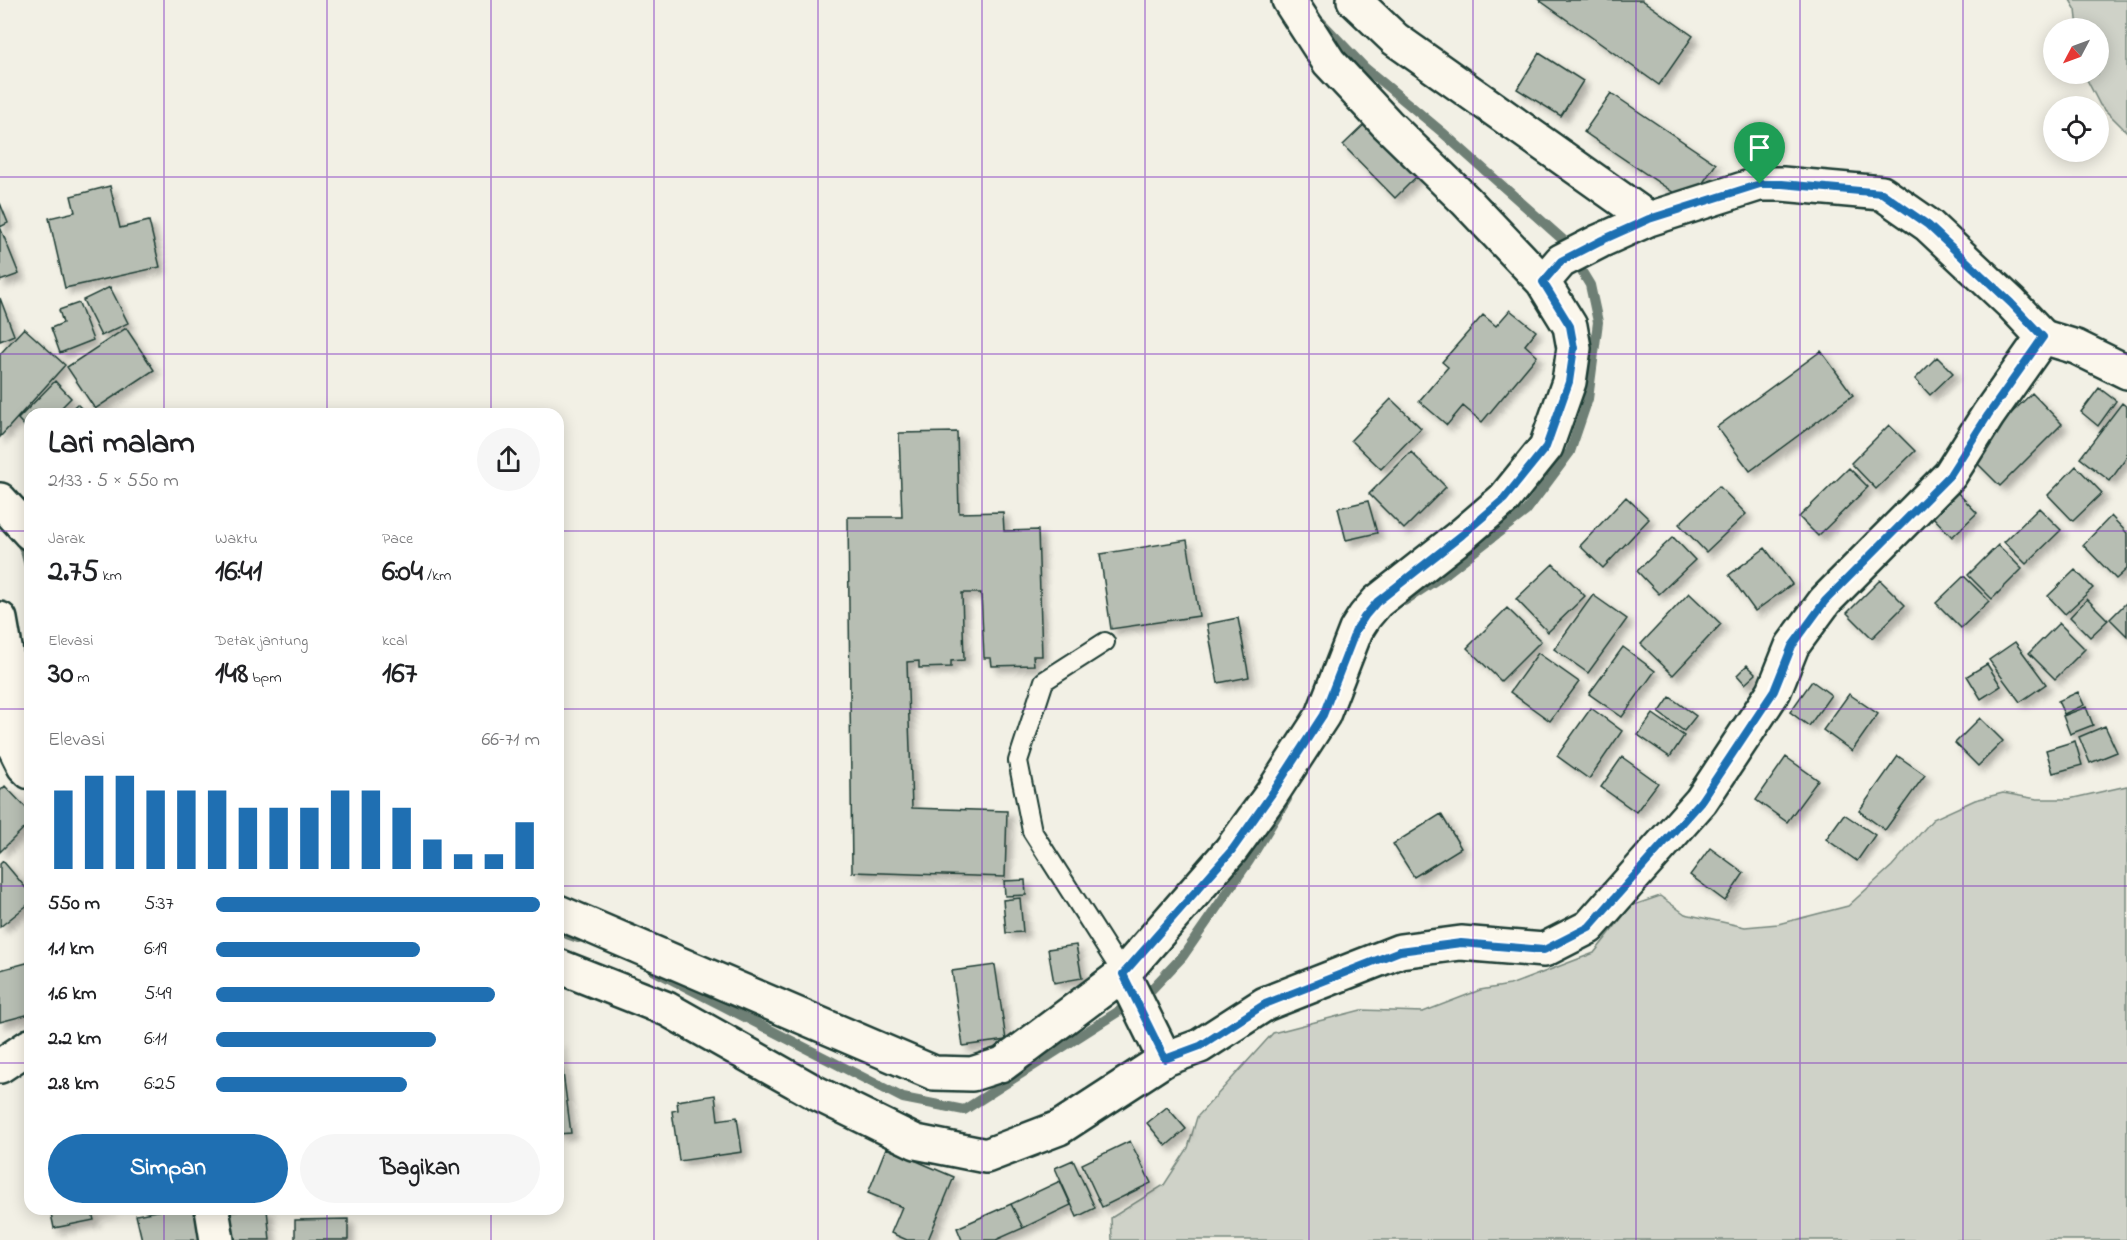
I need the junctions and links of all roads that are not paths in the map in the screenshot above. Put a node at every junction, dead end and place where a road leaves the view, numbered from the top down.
1 (1289, 0) edge
2 (1354, 0) edge
3 (1649, 219) junction
4 (1552, 272) junction
5 (2043, 337) junction
6 (2127, 372) edge
7 (0, 500) edge
8 (24, 526) edge
9 (0, 619) edge
10 (1105, 642) dead end
11 (24, 766) edge
12 (564, 915) edge
13 (564, 968) edge
14 (1123, 974) junction
15 (24, 1051) edge
16 (1165, 1059) junction
17 (0, 1066) edge
18 (213, 1215) edge
19 (217, 1240) edge

1 - 4 street
2 - 3 street
3 - 4 street
3 - 5 street
4 - 14 street
5 - 6 street
5 - 16 street
7 - 8 street
9 - 11 street
10 - 14 lane
12 - 14 street
13 - 16 street
14 - 16 street
15 - 17 street
18 - 19 street

